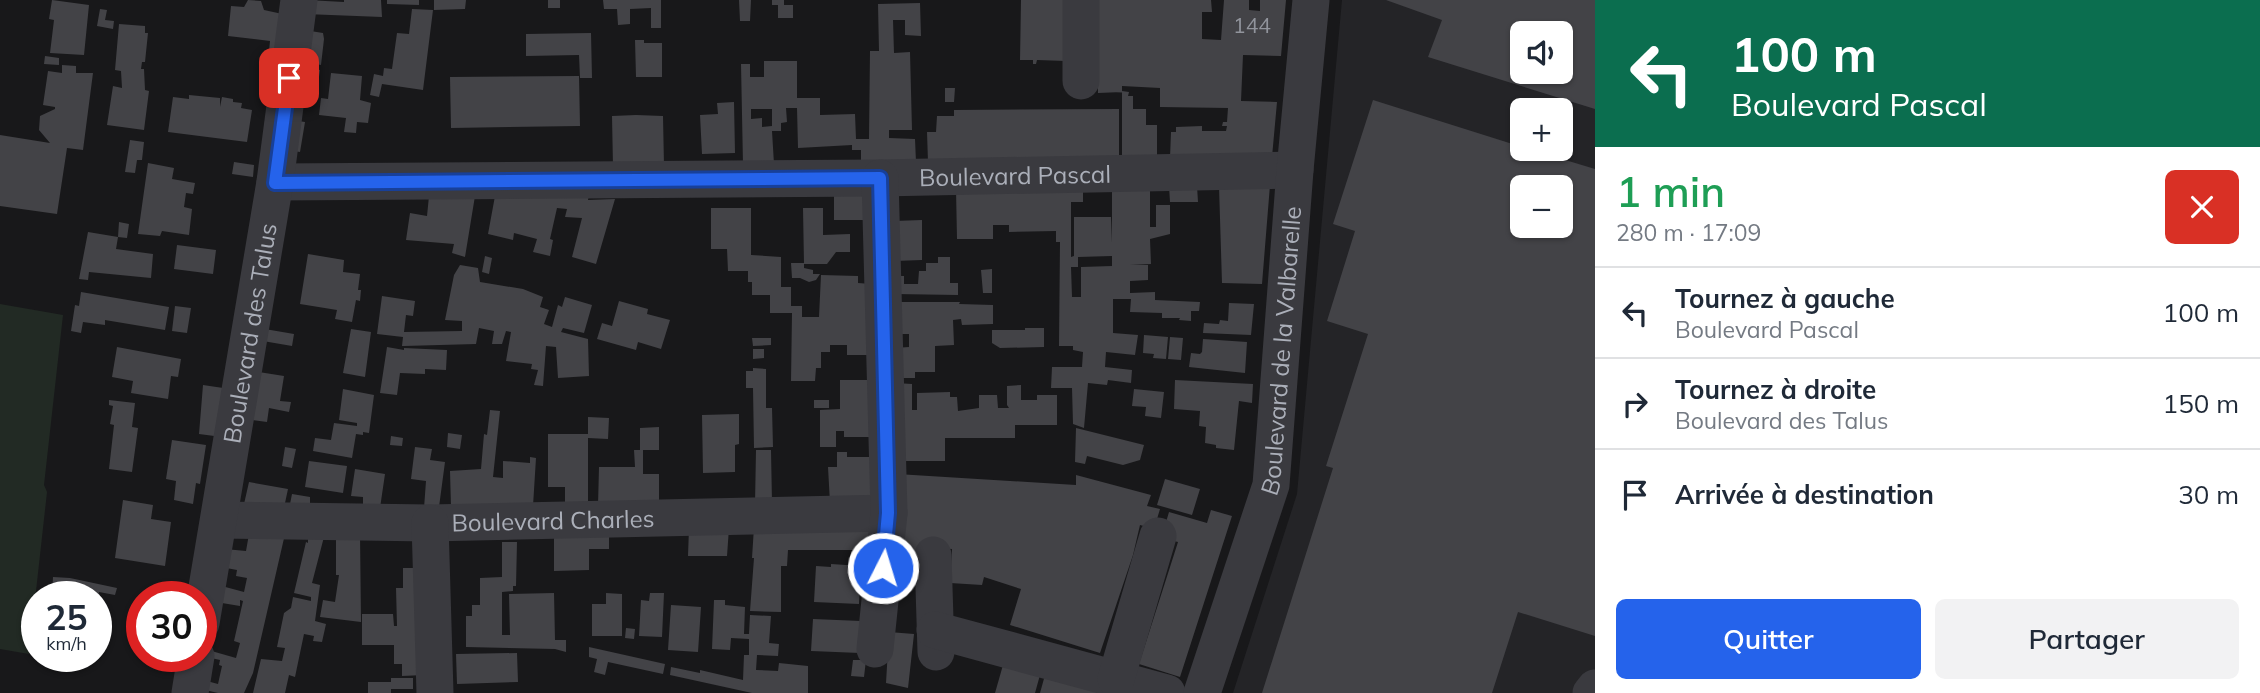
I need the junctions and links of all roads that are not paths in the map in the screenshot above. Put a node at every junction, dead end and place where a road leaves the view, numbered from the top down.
1 (299, 0) edge
2 (1081, 0) edge
3 (1311, 0) edge
4 (1081, 81) dead end
5 (1295, 170) junction
6 (880, 178) junction
7 (275, 183) junction
8 (888, 513) junction
9 (219, 520) junction
10 (430, 523) junction
11 (1158, 536) dead end
12 (933, 555) dead end
13 (208, 581) edge
14 (875, 649) dead end
15 (193, 672) edge
16 (1116, 679) junction
17 (1595, 688) edge
18 (190, 693) edge
19 (435, 693) edge
20 (1167, 693) edge
21 (1202, 693) edge
22 (1591, 693) edge

1 - 7 street, Boulevard des Talus
2 - 4 street
3 - 5 street, Boulevard de la Valbarelle
5 - 6 street, Boulevard Pascal
5 - 21 street, Boulevard de la Valbarelle
6 - 7 street, Boulevard Pascal
6 - 8 street
7 - 9 street, Boulevard des Talus
8 - 10 street, Boulevard Charles
8 - 14 street
9 - 10 street, Boulevard Charles
9 - 13 street, Boulevard des Talus
10 - 19 street
11 - 16 street
12 - 16 street
15 - 18 street
16 - 20 street
17 - 22 street

